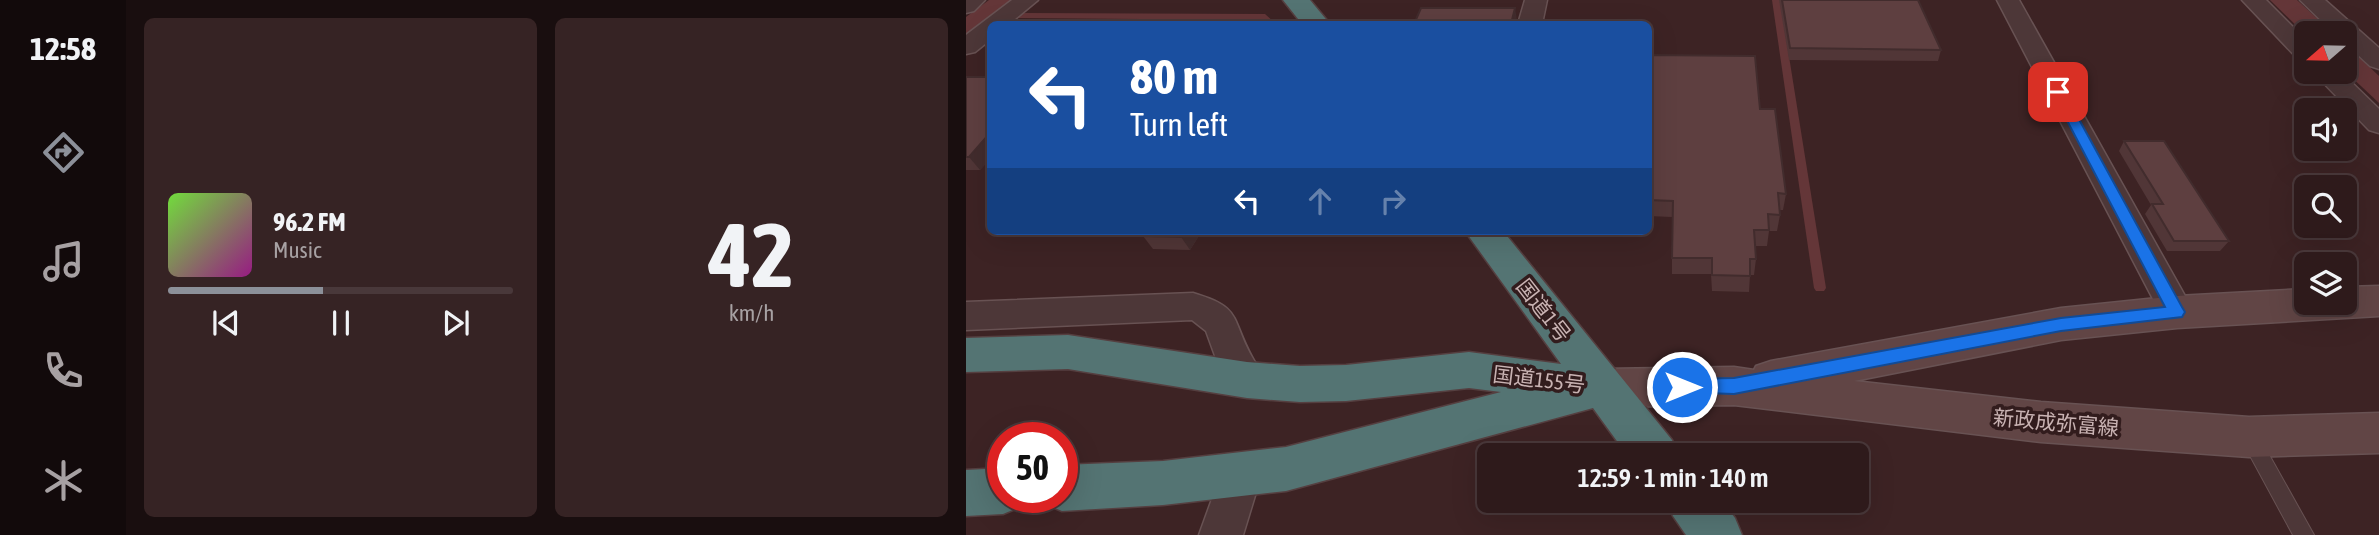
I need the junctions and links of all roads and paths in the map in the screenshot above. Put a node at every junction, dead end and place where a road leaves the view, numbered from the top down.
1 (974, 0) edge
2 (1027, 0) edge
3 (1296, 0) edge
4 (1536, 0) edge
5 (2008, 0) edge
6 (2253, 0) edge
7 (2311, 0) edge
8 (966, 6) edge
9 (999, 21) edge
10 (1314, 21) edge
11 (1531, 21) edge
12 (987, 30) edge
13 (2294, 41) edge
14 (966, 47) edge
15 (2379, 61) edge
16 (2338, 84) edge
17 (2379, 124) edge
18 (1486, 235) edge
19 (2379, 301) edge
20 (2176, 312) junction
21 (966, 316) edge
22 (966, 355) edge
23 (1247, 380) junction
24 (1734, 386) junction
25 (1604, 388) junction
26 (2379, 433) edge
27 (2249, 437) junction
28 (1646, 443) edge
29 (1240, 476) junction
30 (1078, 487) edge
31 (987, 492) edge
32 (966, 493) edge
33 (1700, 513) edge
34 (1221, 535) edge
35 (1717, 535) edge
36 (2304, 535) edge

1 - 8 street
2 - 9 street
3 - 10 highway
4 - 11 street
5 - 20 street
6 - 13 street
7 - 15 street
12 - 14 street
16 - 17 street
18 - 25 highway, 国道1号
19 - 20 main road, 新政成弥富線
20 - 24 main road, 新政成弥富線
21 - 23 street
22 - 23 highway, 国道155号
23 - 25 highway, 国道155号
24 - 25 main road, 新政成弥富線
24 - 27 main road, 新政成弥富線
25 - 28 highway, 国道1号
25 - 29 highway, 国道155号
26 - 27 main road, 新政成弥富線
27 - 36 lane
29 - 30 highway, 国道155号
29 - 34 street
31 - 32 highway
33 - 35 highway

